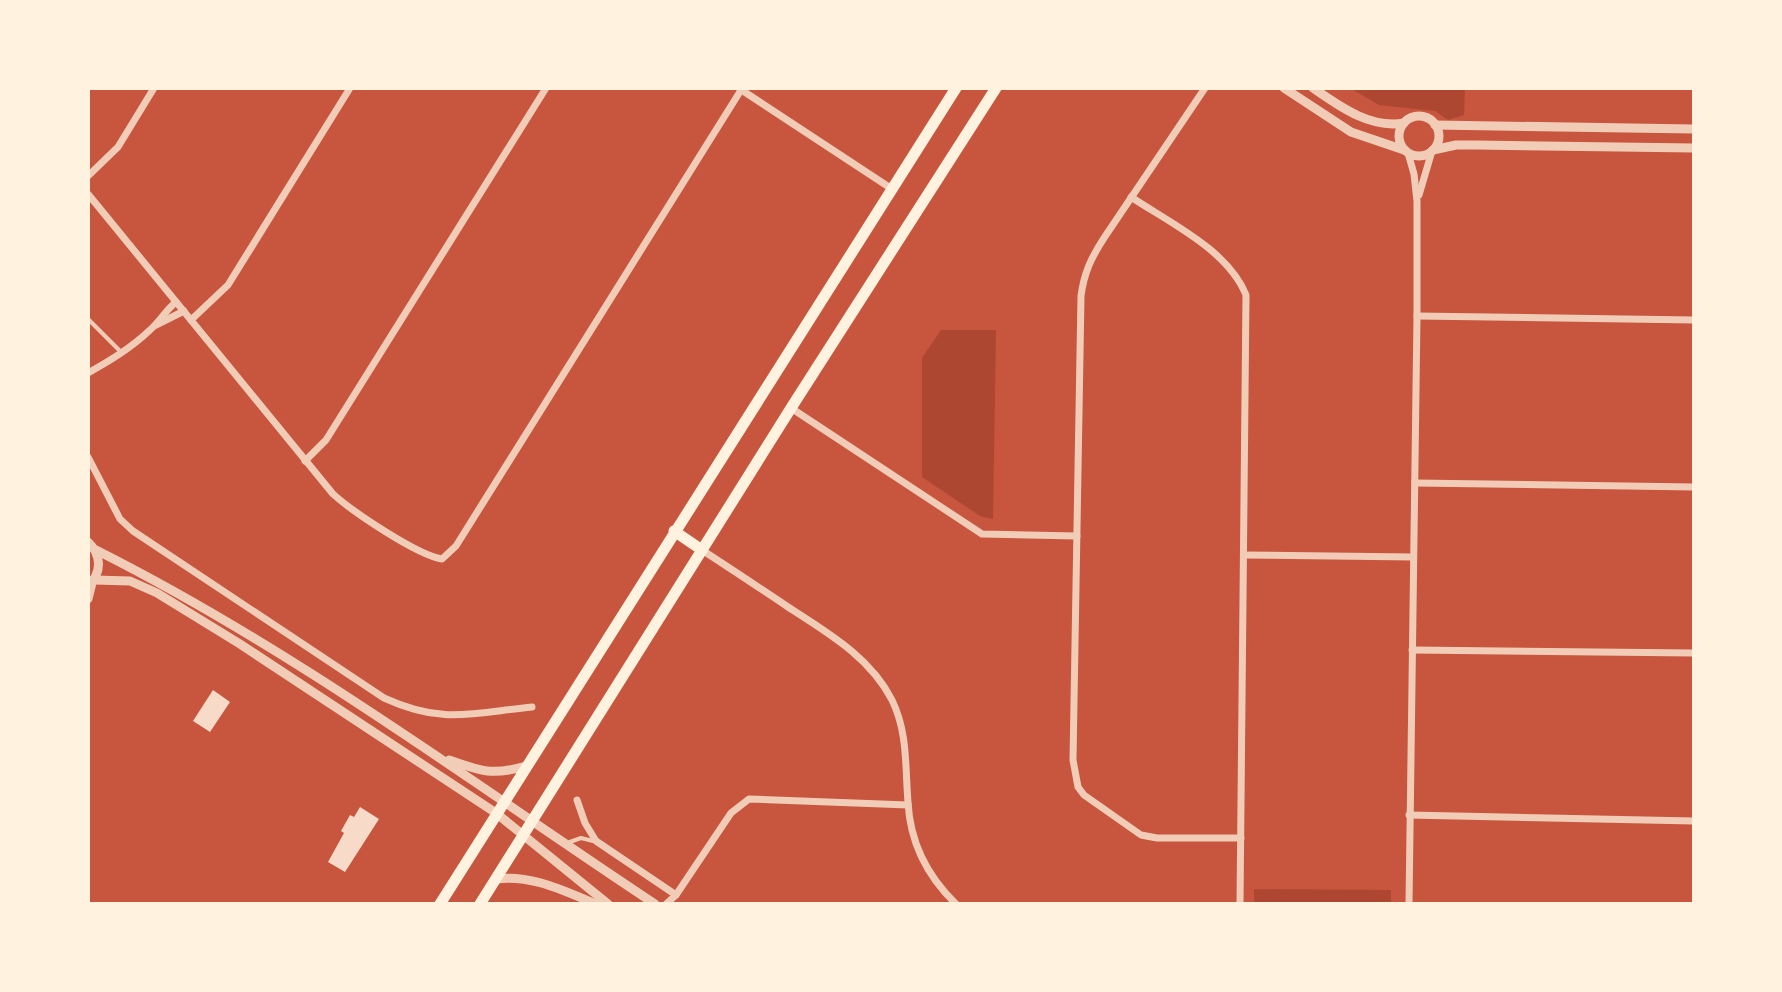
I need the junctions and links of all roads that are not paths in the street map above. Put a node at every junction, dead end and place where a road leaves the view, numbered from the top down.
1 (154, 88) edge
2 (350, 88) edge
3 (546, 88) edge
4 (956, 88) edge
5 (996, 88) edge
6 (1205, 88) edge
7 (1284, 88) edge
8 (1313, 88) edge
9 (740, 89) edge
10 (1404, 123) junction
11 (1435, 125) junction
12 (1694, 129) edge
13 (1694, 148) edge
14 (1432, 150) junction
15 (1406, 151) junction
16 (88, 176) edge
17 (892, 189) junction
18 (88, 194) edge
19 (1131, 197) junction
20 (1417, 201) junction
21 (176, 302) junction
22 (184, 311) junction
23 (1417, 316) junction
24 (88, 319) edge
25 (191, 320) junction
26 (1694, 320) edge
27 (154, 326) junction
28 (123, 354) junction
29 (89, 372) edge
30 (791, 408) junction
31 (88, 457) edge
32 (305, 461) junction
33 (1415, 483) junction
34 (1694, 487) edge
35 (674, 531) junction
36 (1077, 536) junction
37 (91, 543) edge
38 (702, 550) junction
39 (1244, 555) junction
40 (1413, 557) junction
41 (91, 583) edge
42 (88, 599) edge
43 (1412, 650) junction
44 (1694, 653) edge
45 (532, 707) dead end
46 (435, 754) junction
47 (526, 766) junction
48 (577, 800) dead end
49 (504, 801) junction
50 (908, 805) junction
51 (496, 813) junction
52 (1409, 815) junction
53 (1694, 821) edge
54 (533, 822) junction
55 (524, 836) junction
56 (1241, 838) junction
57 (596, 841) junction
58 (565, 844) junction
59 (496, 879) junction
60 (676, 900) edge
61 (440, 904) edge
62 (480, 904) edge
63 (596, 904) edge
64 (608, 904) edge
65 (655, 904) edge
66 (666, 904) edge
67 (956, 904) edge
68 (1240, 904) edge
69 (1409, 904) edge

1 - 16 street
2 - 25 street
3 - 32 street
4 - 17 main road
5 - 30 main road
6 - 19 street
7 - 15 street
8 - 10 street
9 - 17 street
9 - 32 street
10 - 11 street
10 - 15 street
11 - 12 street
11 - 14 street
13 - 14 street
14 - 15 street
14 - 20 street
15 - 20 street
17 - 35 main road
18 - 21 street
19 - 36 street
19 - 39 street
20 - 23 street
21 - 22 street
21 - 27 street
22 - 25 street
22 - 27 street
23 - 26 street
23 - 33 street
24 - 28 lane
25 - 32 street
27 - 28 street
28 - 29 street
30 - 36 street
30 - 38 main road
31 - 45 street
33 - 34 street
33 - 40 street
35 - 38 main road
35 - 47 main road
36 - 56 street
37 - 41 street
37 - 46 street
38 - 50 street
38 - 54 main road
39 - 40 street
39 - 56 street
40 - 43 street
41 - 42 street
41 - 51 street
43 - 44 street
43 - 52 street
46 - 47 street
46 - 49 street
47 - 49 main road
48 - 57 street
49 - 51 main road
49 - 54 street
50 - 60 street
50 - 67 street
51 - 55 street
51 - 61 main road
52 - 53 street
52 - 69 street
54 - 55 main road
54 - 58 street
55 - 59 main road
55 - 64 street
56 - 68 street
57 - 58 lane
57 - 60 street
58 - 65 street
59 - 62 main road
59 - 63 street
60 - 66 street

